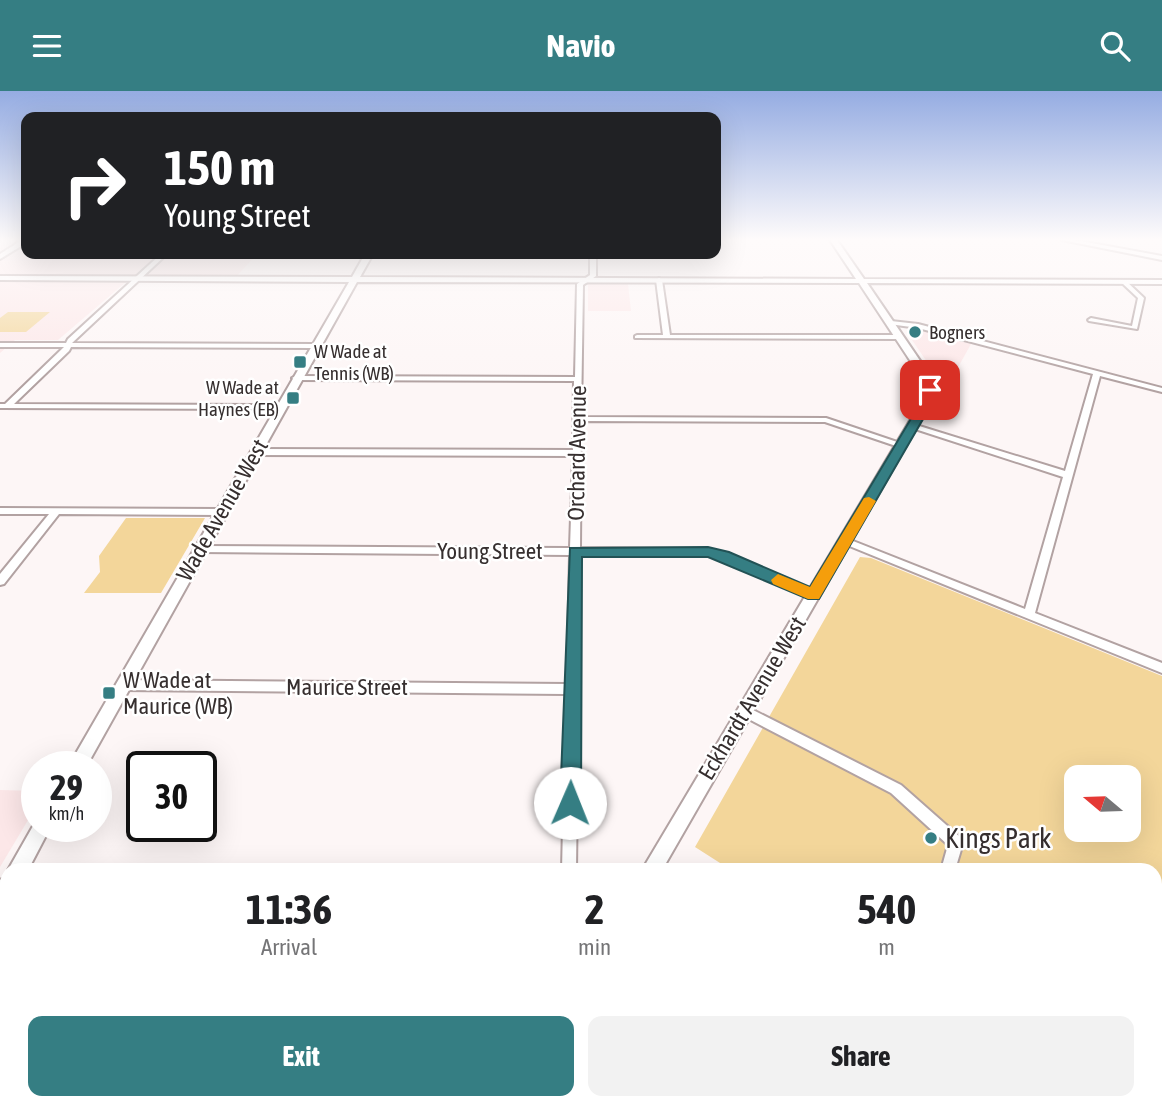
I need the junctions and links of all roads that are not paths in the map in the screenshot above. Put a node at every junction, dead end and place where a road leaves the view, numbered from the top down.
1 (127, 288) edge
2 (349, 288) edge
3 (580, 288) edge
4 (660, 288) edge
5 (866, 288) edge
6 (1130, 288) edge
7 (1091, 320) dead end
8 (891, 323) junction
9 (637, 337) dead end
10 (667, 337) junction
11 (900, 337) junction
12 (0, 345) edge
13 (69, 345) junction
14 (315, 346) junction
15 (1097, 373) junction
16 (296, 378) junction
17 (578, 379) junction
18 (1162, 390) edge
19 (3, 406) edge
20 (280, 407) junction
21 (578, 419) junction
22 (913, 427) junction
23 (902, 445) junction
24 (255, 452) junction
25 (577, 453) junction
26 (1067, 475) junction
27 (0, 511) edge
28 (56, 512) junction
29 (220, 512) junction
30 (845, 541) junction
31 (200, 549) junction
32 (575, 551) junction
33 (0, 581) edge
34 (813, 595) junction
35 (1029, 615) junction
36 (1162, 668) edge
37 (122, 685) junction
38 (573, 689) junction
39 (745, 711) junction
40 (85, 751) edge
41 (33, 842) edge
42 (21, 863) edge
43 (569, 863) edge
44 (655, 863) edge
45 (950, 863) edge

1 - 13 street
2 - 14 street, Wade Avenue West
3 - 17 street, Orchard Avenue
4 - 10 street
5 - 8 street, Eckhardt Avenue West
6 - 7 street
8 - 11 street, Eckhardt Avenue West
8 - 15 street
9 - 10 street
10 - 11 street
11 - 22 street, Eckhardt Avenue West
12 - 13 street
13 - 14 street
13 - 19 street
14 - 16 street, Wade Avenue West
15 - 18 street
15 - 26 street
16 - 17 street
16 - 20 street, Wade Avenue West
17 - 21 street, Orchard Avenue
19 - 20 street
20 - 24 street, Wade Avenue West
21 - 23 street
21 - 25 street, Orchard Avenue
22 - 23 street, Eckhardt Avenue West
22 - 26 street
23 - 30 street, Eckhardt Avenue West
24 - 25 street
24 - 29 street, Wade Avenue West
25 - 32 street, Orchard Avenue
26 - 35 street
27 - 28 street
28 - 29 street
28 - 33 street
29 - 31 street, Wade Avenue West
30 - 34 street, Eckhardt Avenue West
30 - 35 street
31 - 32 street, Young Street
31 - 37 street, Wade Avenue West
32 - 34 street, Young Street
32 - 38 street, Orchard Avenue
34 - 39 street, Eckhardt Avenue West
35 - 36 street
37 - 38 street, Maurice Street
37 - 40 street, Wade Avenue West
38 - 43 street, Orchard Avenue
39 - 44 street, Eckhardt Avenue West
39 - 45 street
41 - 42 street

